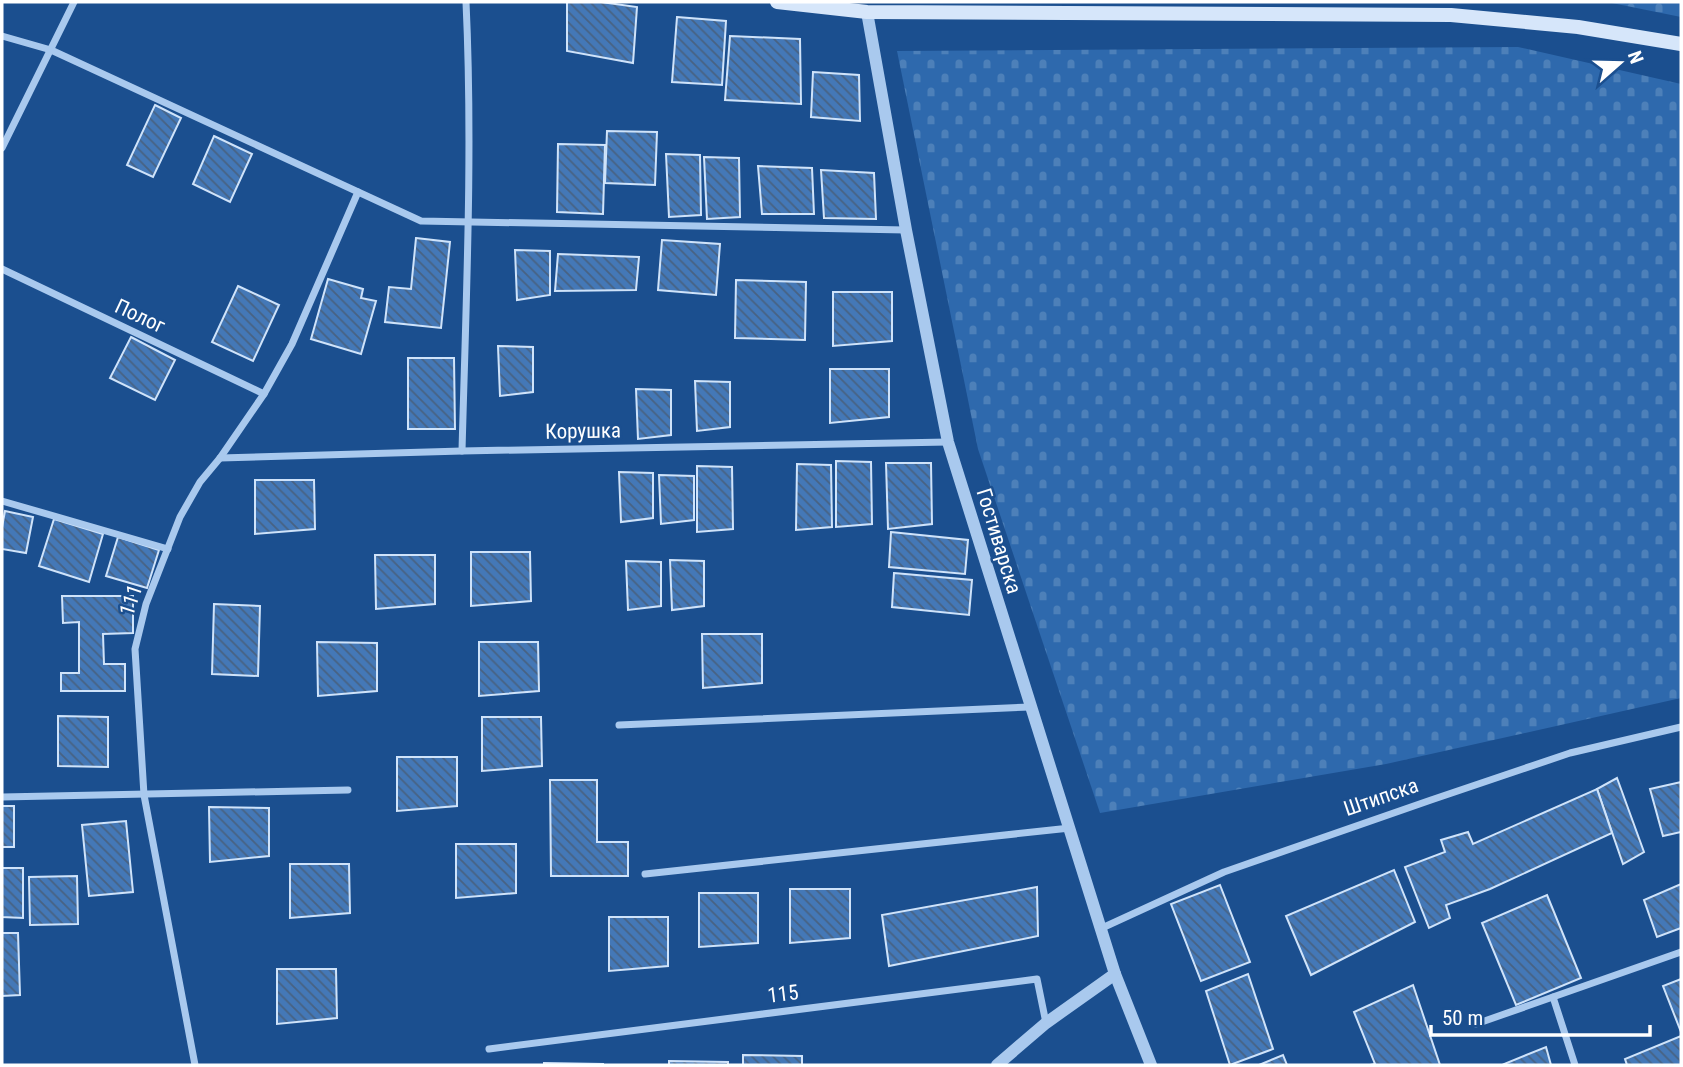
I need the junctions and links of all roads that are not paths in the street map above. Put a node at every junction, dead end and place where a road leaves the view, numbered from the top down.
1 (74, 2) edge
2 (466, 2) edge
3 (777, 2) edge
4 (1452, 8) edge
5 (867, 12) junction
6 (2, 36) edge
7 (1681, 44) edge
8 (51, 50) junction
9 (2, 148) edge
10 (358, 192) junction
11 (468, 223) junction
12 (906, 230) junction
13 (2, 269) edge
14 (264, 394) junction
15 (948, 442) junction
16 (462, 451) junction
17 (220, 458) junction
18 (2, 501) edge
19 (168, 549) junction
20 (1030, 706) junction
21 (619, 725) dead end
22 (1681, 727) edge
23 (348, 790) dead end
24 (145, 795) junction
25 (2, 797) edge
26 (1070, 828) junction
27 (645, 874) dead end
28 (1102, 928) junction
29 (1681, 952) edge
30 (1115, 974) junction
31 (1553, 998) junction
32 (1046, 1023) junction
33 (1476, 1024) dead end
34 (489, 1049) dead end
35 (195, 1065) edge
36 (997, 1065) edge
37 (1152, 1065) edge
38 (1575, 1065) edge

1 - 8 street
2 - 11 street
3 - 5 main road
4 - 5 main road
4 - 7 main road
5 - 12 street, Гостиварска
6 - 8 street
8 - 9 street
8 - 10 street
10 - 11 street
10 - 14 street, 111
11 - 12 street
11 - 16 street
12 - 15 street, Гостиварска
13 - 14 street, Полог
14 - 17 street, 111
15 - 16 street, Корушка
15 - 20 street, Гостиварска
16 - 17 street, Корушка
17 - 19 street, 111
18 - 19 street
19 - 24 street, 111
20 - 21 street
20 - 26 street, Гостиварска
22 - 28 street, Штипска
23 - 24 street
24 - 25 street
24 - 35 street, 111
26 - 27 street
26 - 28 street, Гостиварска
28 - 30 street, Гостиварска
29 - 31 street
30 - 32 street
30 - 37 street, Гостиварска
31 - 33 street
31 - 38 street
32 - 34 street, 115
32 - 36 street

